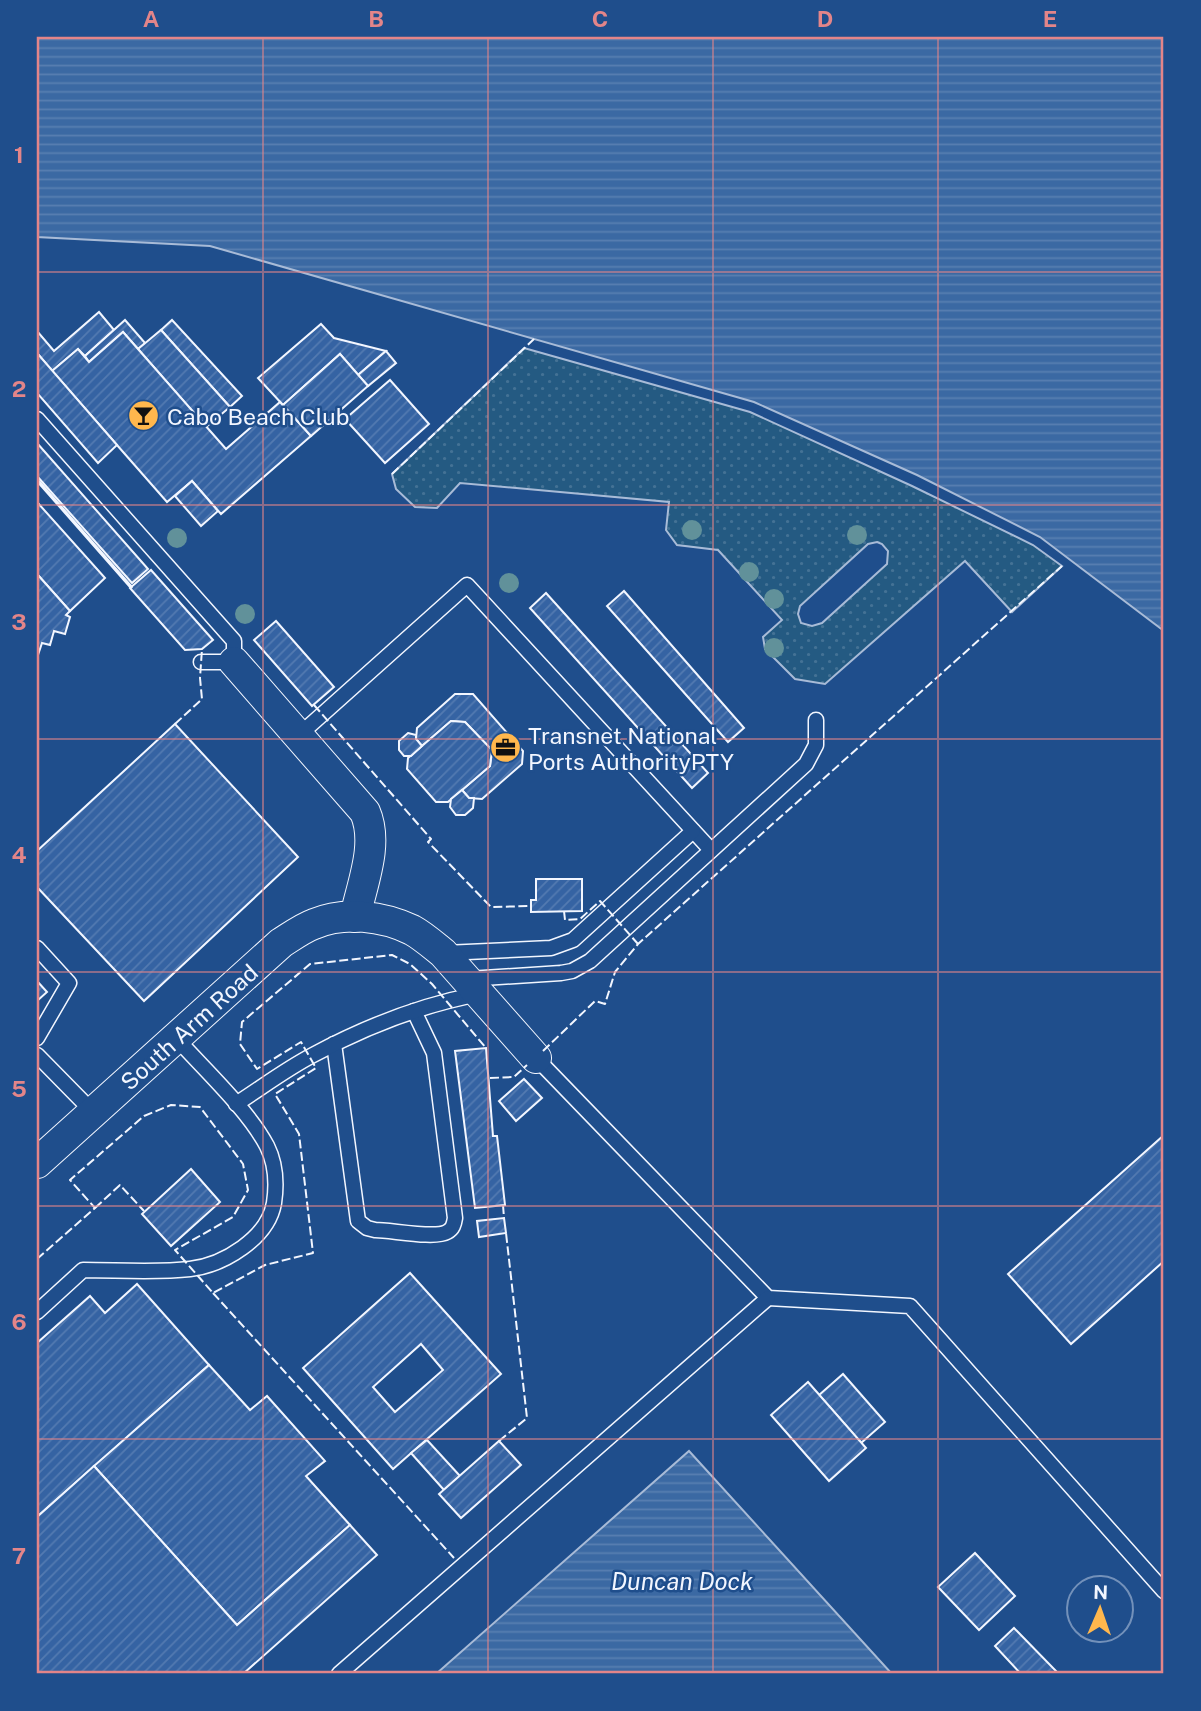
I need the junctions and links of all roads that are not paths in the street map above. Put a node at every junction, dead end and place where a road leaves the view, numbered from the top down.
1 (37, 419) edge
2 (201, 662) dead end
3 (234, 663) junction
4 (816, 720) dead end
5 (298, 736) junction
6 (693, 831) junction
7 (711, 850) junction
8 (355, 916) junction
9 (37, 948) edge
10 (443, 953) junction
11 (473, 987) junction
12 (414, 1011) junction
13 (37, 1038) edge
14 (177, 1038) junction
15 (334, 1044) junction
16 (37, 1055) edge
17 (536, 1058) joint
18 (236, 1104) junction
19 (93, 1112) junction
20 (37, 1163) edge
21 (768, 1298) junction
22 (37, 1312) edge
23 (1164, 1591) edge
24 (339, 1674) edge

1 - 3 lane
2 - 3 lane
3 - 5 street
4 - 7 lane
5 - 6 lane
5 - 8 street
6 - 7 lane
6 - 10 lane
7 - 11 lane
8 - 10 street, South Arm Road
8 - 14 street, South Arm Road
9 - 13 lane
10 - 11 street, South Arm Road
11 - 12 lane
11 - 17 street, South Arm Road
12 - 15 lane
12 - 15 lane
14 - 18 lane
14 - 19 street, South Arm Road
15 - 18 lane
16 - 19 lane
17 - 21 lane
18 - 22 lane
19 - 20 street, South Arm Road
21 - 23 lane
21 - 24 lane

